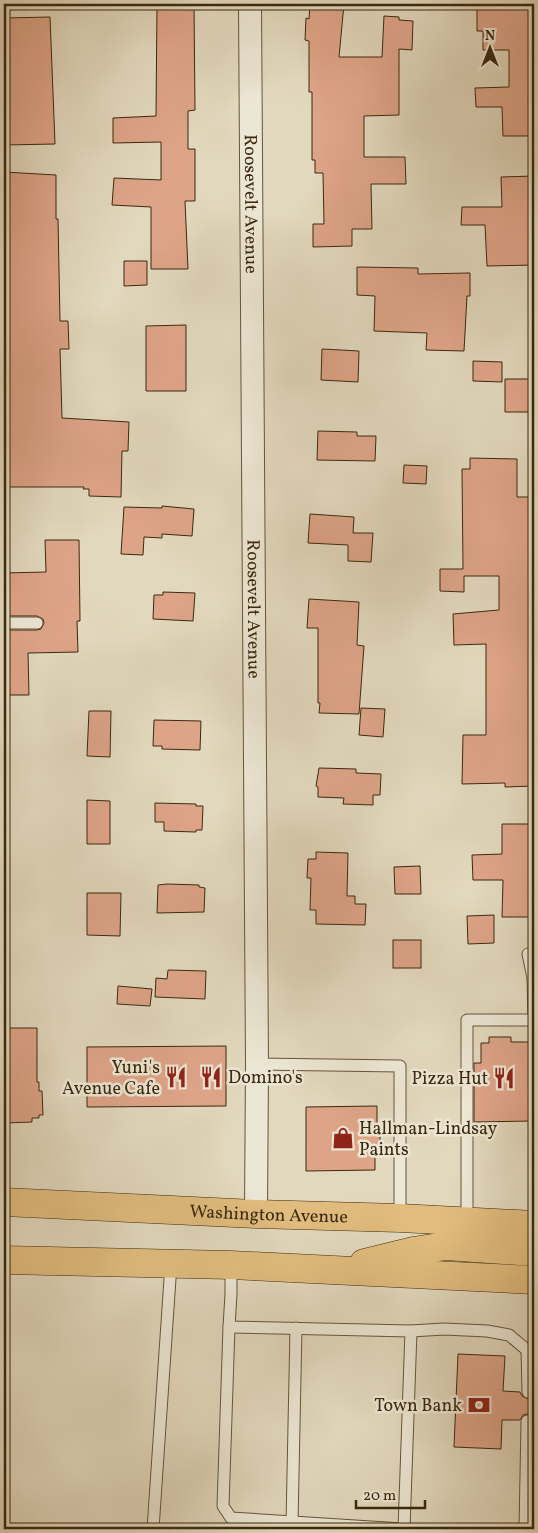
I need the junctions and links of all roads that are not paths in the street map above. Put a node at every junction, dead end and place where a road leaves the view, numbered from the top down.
1 (250, 4) edge
2 (4, 623) edge
3 (36, 623) dead end
4 (528, 954) dead end
5 (534, 1020) edge
6 (257, 1064) junction
7 (4, 1202) edge
8 (256, 1214) junction
9 (400, 1218) junction
10 (467, 1222) junction
11 (534, 1225) edge
12 (534, 1252) edge
13 (4, 1260) edge
14 (171, 1264) junction
15 (230, 1266) junction
16 (338, 1270) junction
17 (534, 1280) edge
18 (229, 1326) junction
19 (296, 1328) junction
20 (411, 1332) junction
21 (527, 1350) junction
22 (534, 1364) edge
23 (528, 1392) dead end
24 (527, 1421) dead end
25 (534, 1474) edge
26 (526, 1486) junction
27 (292, 1523) junction
28 (153, 1529) edge
29 (403, 1529) edge
30 (525, 1529) edge

1 - 6 street, Roosevelt Avenue
2 - 3 lane
4 - 5 lane
5 - 10 lane
6 - 8 street, Roosevelt Avenue
6 - 9 lane
7 - 8 main road, Washington Avenue
8 - 9 main road, Washington Avenue
9 - 10 main road, Washington Avenue
10 - 11 main road, Washington Avenue
12 - 16 main road
13 - 14 main road
14 - 15 main road
14 - 28 lane
15 - 16 main road
15 - 18 lane
16 - 17 main road
18 - 19 lane
18 - 27 lane
19 - 20 lane
19 - 27 lane
20 - 21 lane
20 - 29 lane
21 - 22 lane
21 - 23 lane
24 - 26 lane
25 - 26 lane
26 - 30 lane
27 - 29 lane

